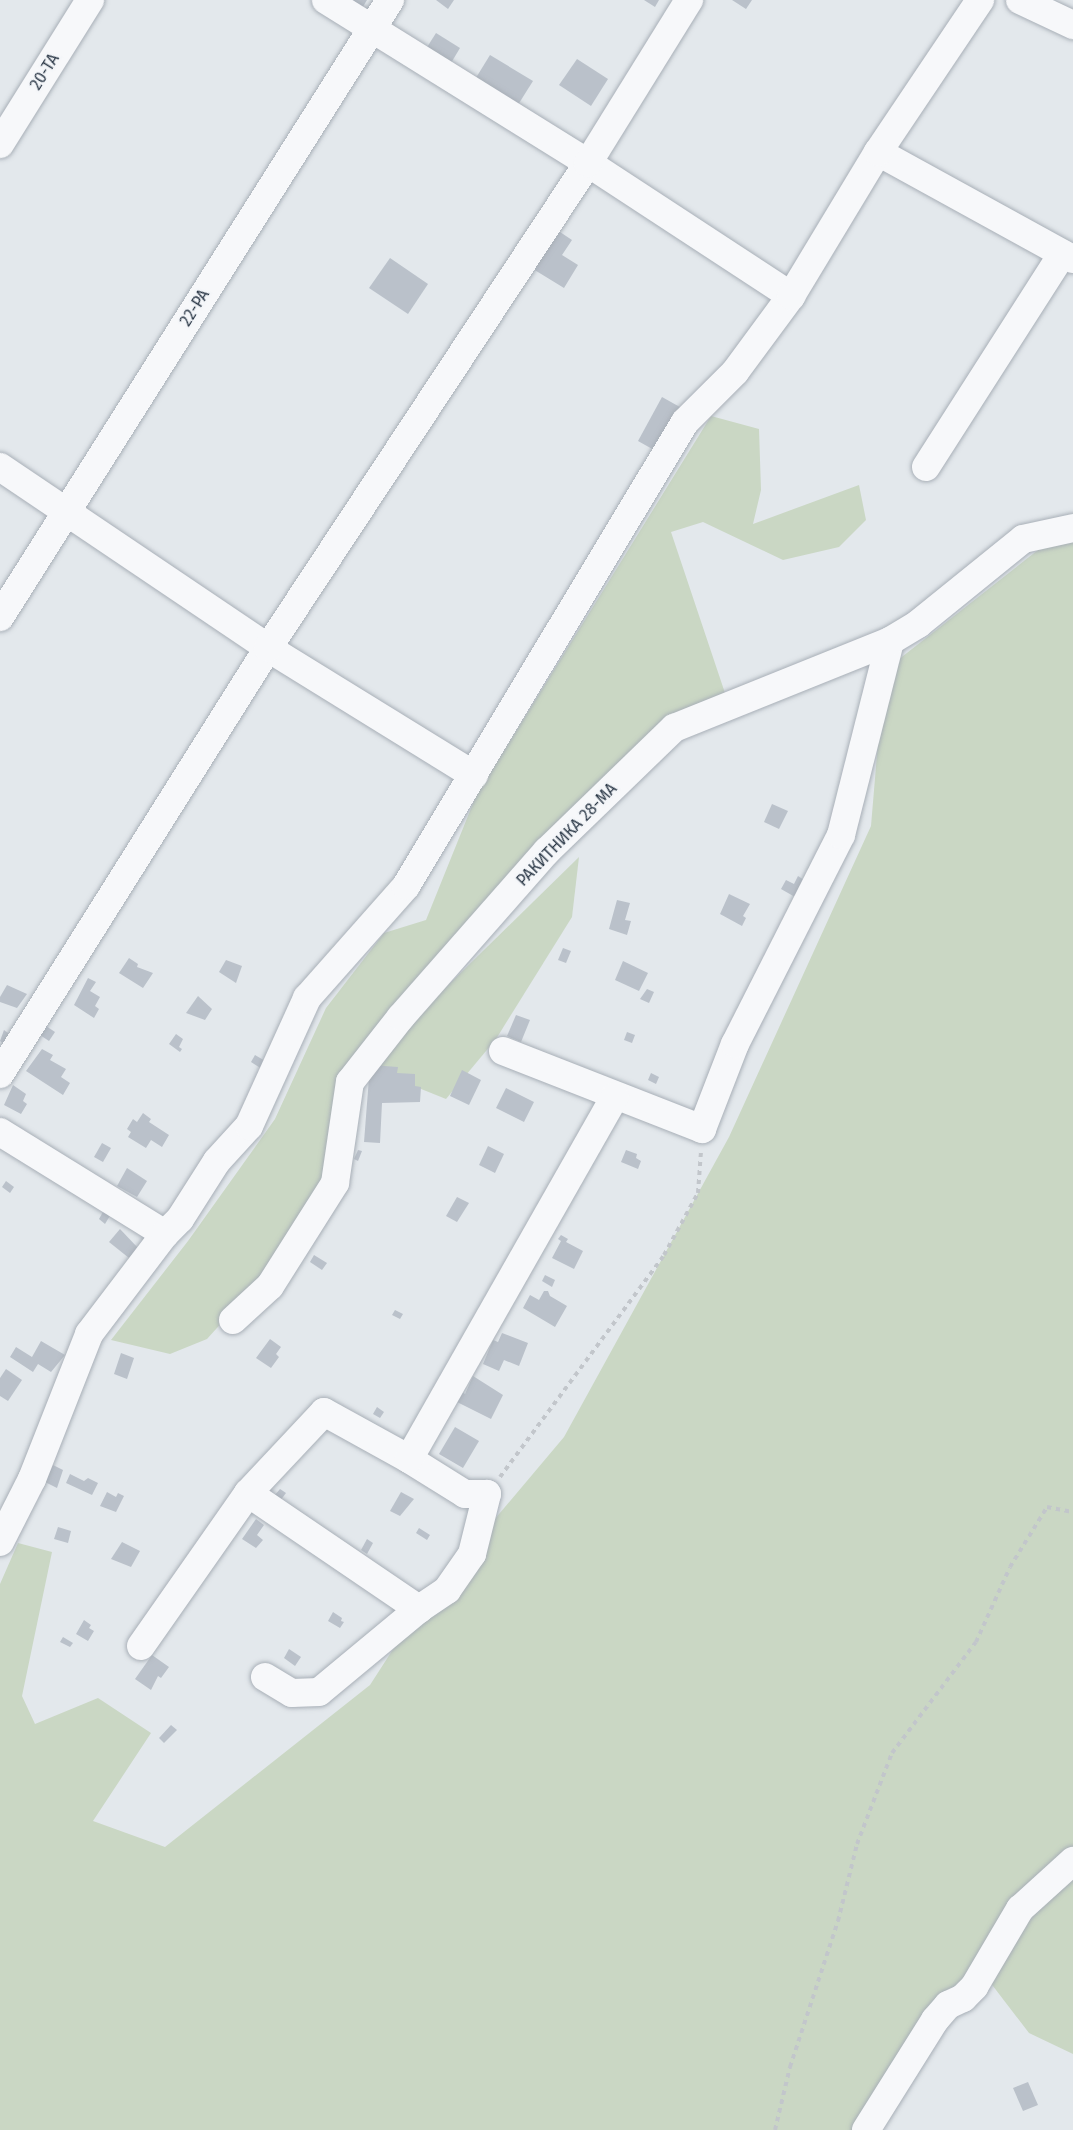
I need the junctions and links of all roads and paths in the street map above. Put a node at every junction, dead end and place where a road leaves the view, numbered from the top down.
1 (326, 0) edge
2 (390, 0) edge
3 (690, 0) edge
4 (980, 0) edge
5 (1020, 0) edge
6 (78, 5) edge
7 (1073, 24) edge
8 (371, 28) junction
9 (0, 144) edge
10 (878, 152) junction
11 (588, 163) junction
12 (1068, 256) edge
13 (791, 297) junction
14 (0, 467) edge
15 (926, 467) dead end
16 (66, 512) junction
17 (1073, 528) edge
18 (0, 617) edge
19 (890, 641) junction
20 (268, 648) junction
21 (474, 775) junction
22 (503, 1051) dead end
23 (0, 1074) edge
24 (615, 1097) junction
25 (702, 1129) junction
26 (0, 1132) edge
27 (165, 1234) junction
28 (233, 1320) dead end
29 (409, 1459) junction
30 (248, 1493) junction
31 (487, 1494) junction
32 (1073, 1512) edge
33 (0, 1542) edge
34 (419, 1609) junction
35 (141, 1646) dead end
36 (265, 1677) dead end
37 (1073, 1861) edge
38 (775, 2130) edge
39 (866, 2130) edge

1 - 8 street
2 - 8 street, 22-РА
3 - 11 street
4 - 10 street
5 - 7 street
6 - 9 street, 20-ТА
8 - 11 street
8 - 16 street, 22-РА
10 - 12 street
10 - 13 street
11 - 13 street
11 - 20 street
12 - 15 street
13 - 21 street
14 - 16 street
16 - 18 street, 22-РА
16 - 20 street
17 - 19 street, РАКИТНИКА 28-МА
19 - 25 street
19 - 28 street, РАКИТНИКА 28-МА
20 - 21 street
20 - 23 street
21 - 27 street
22 - 24 street
24 - 25 street
24 - 29 street
25 - 31 path
26 - 27 street
27 - 33 street
29 - 30 street
29 - 31 street
30 - 34 street
30 - 35 street
31 - 34 street
32 - 38 path
34 - 36 street
37 - 39 street

